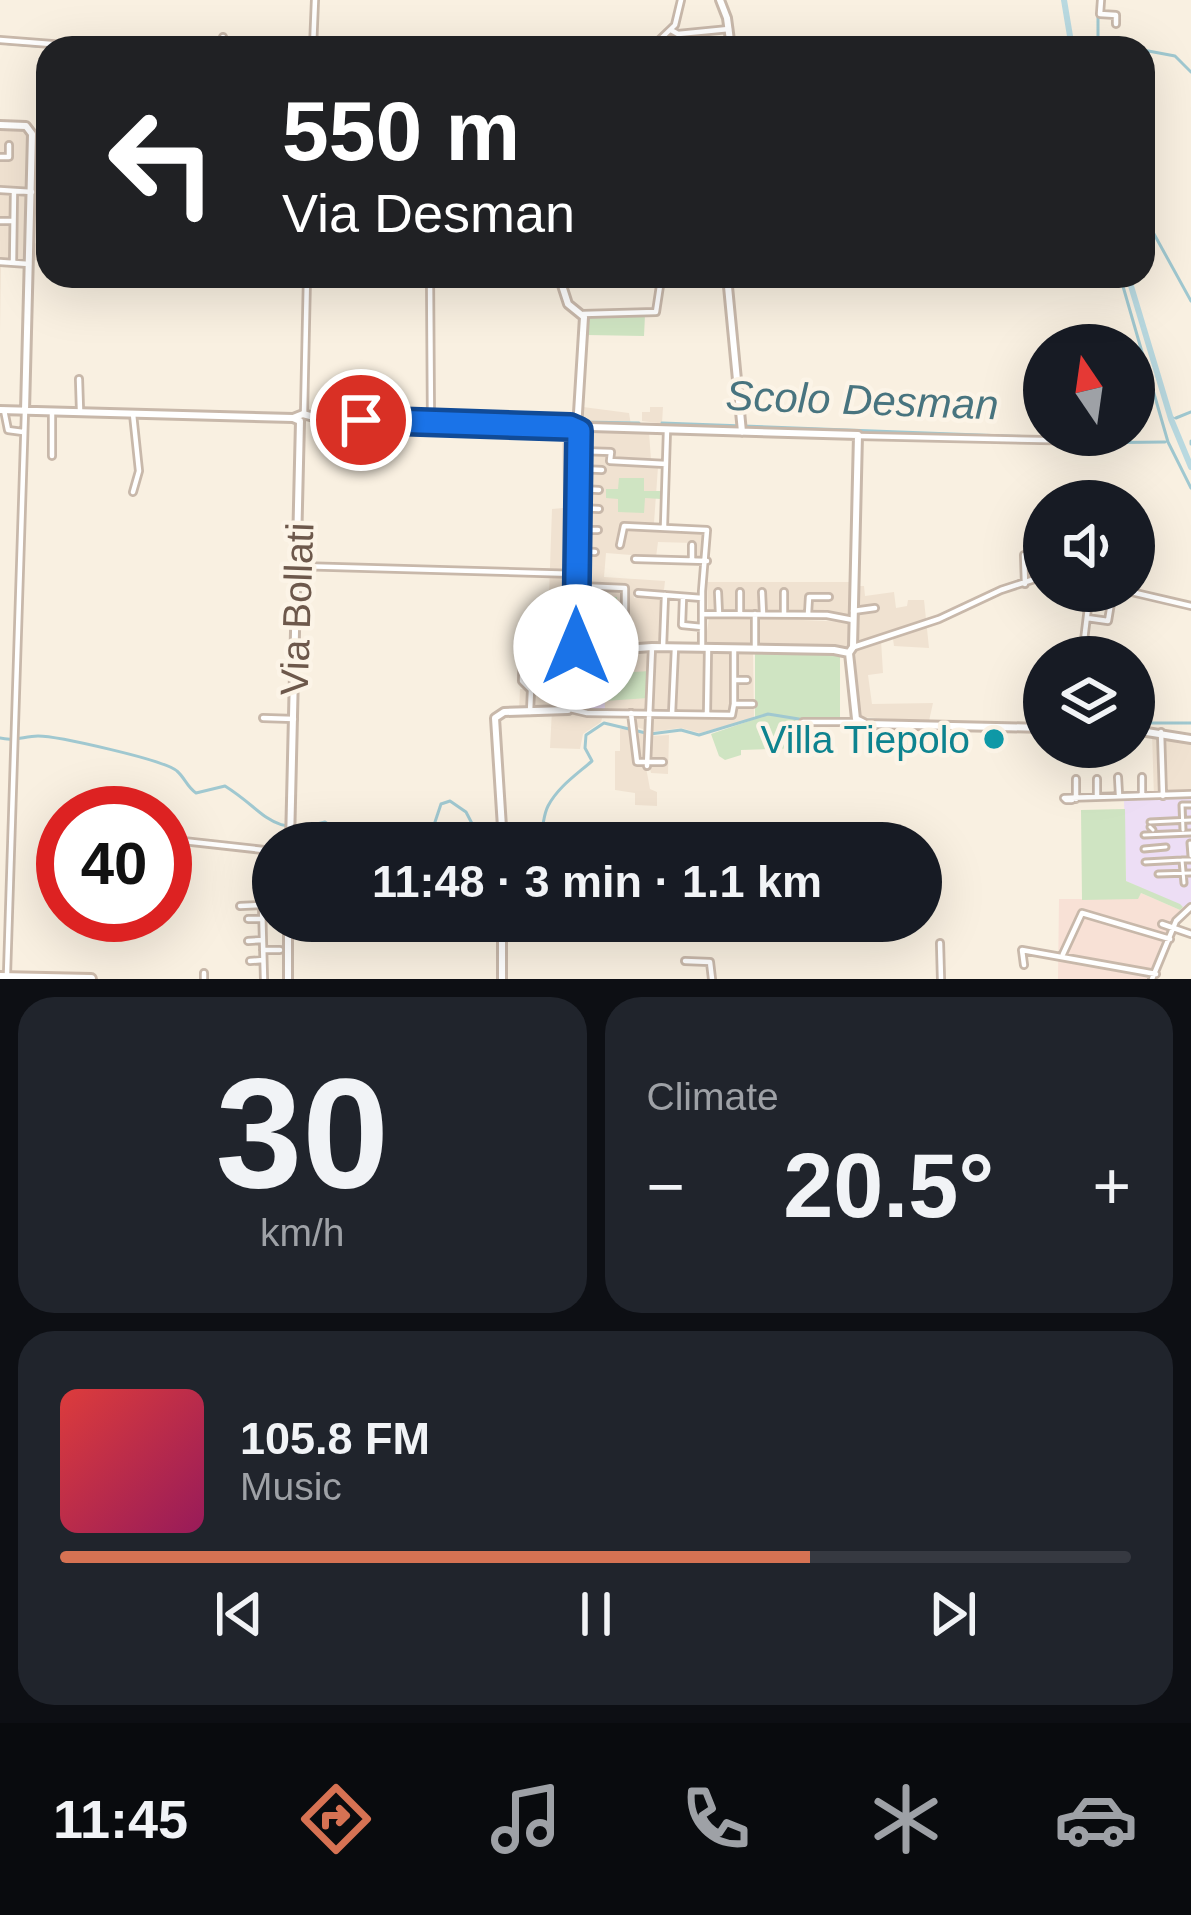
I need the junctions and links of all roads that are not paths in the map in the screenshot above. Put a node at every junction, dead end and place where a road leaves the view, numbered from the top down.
1 (315, 0) edge
2 (680, 0) edge
3 (720, 0) edge
4 (1101, 0) edge
5 (1117, 24) dead end
6 (729, 29) junction
7 (671, 31) junction
8 (314, 36) edge
9 (665, 36) edge
10 (730, 36) edge
11 (0, 40) edge
12 (36, 43) edge
13 (0, 125) edge
14 (9, 145) dead end
15 (0, 157) edge
16 (0, 190) edge
17 (14, 191) junction
18 (32, 192) junction
19 (0, 221) edge
20 (14, 221) junction
21 (0, 262) edge
22 (13, 262) junction
23 (29, 264) junction
24 (307, 288) edge
25 (430, 288) edge
26 (563, 288) edge
27 (660, 288) edge
28 (728, 288) edge
29 (583, 314) junction
30 (79, 380) dead end
31 (25, 409) junction
32 (2, 410) edge
33 (80, 410) junction
34 (52, 412) junction
35 (133, 414) junction
36 (303, 418) junction
37 (431, 421) junction
38 (577, 429) junction
39 (742, 429) junction
40 (667, 430) junction
41 (23, 432) junction
42 (859, 437) junction
43 (1023, 439) edge
44 (580, 451) junction
45 (52, 456) dead end
46 (666, 464) junction
47 (580, 469) junction
48 (602, 470) dead end
49 (579, 489) junction
50 (599, 490) dead end
51 (134, 492) dead end
52 (578, 508) junction
53 (599, 509) dead end
54 (664, 527) junction
55 (578, 530) junction
56 (598, 530) dead end
57 (620, 545) dead end
58 (692, 545) dead end
59 (577, 551) junction
60 (596, 551) dead end
61 (635, 559) dead end
62 (692, 560) junction
63 (706, 562) junction
64 (298, 565) junction
65 (577, 574) junction
66 (1023, 584) edge
67 (576, 586) junction
68 (718, 592) dead end
69 (740, 592) dead end
70 (762, 592) dead end
71 (784, 592) dead end
72 (638, 593) dead end
73 (665, 596) junction
74 (829, 597) dead end
75 (683, 598) junction
76 (701, 598) junction
77 (1155, 598) edge
78 (1191, 606) edge
79 (874, 608) dead end
80 (1088, 612) edge
81 (1109, 612) edge
82 (702, 614) junction
83 (719, 614) junction
84 (740, 614) junction
85 (759, 614) junction
86 (784, 614) junction
87 (808, 614) junction
88 (853, 615) junction
89 (1087, 618) junction
90 (702, 627) junction
91 (1085, 636) edge
92 (543, 643) dead end
93 (663, 644) junction
94 (652, 647) junction
95 (675, 647) junction
96 (705, 648) junction
97 (734, 648) junction
98 (625, 649) junction
99 (755, 649) junction
100 (851, 650) junction
101 (578, 652) junction
102 (523, 668) junction
103 (541, 669) dead end
104 (734, 680) junction
105 (747, 680) dead end
106 (530, 695) junction
107 (542, 695) dead end
108 (734, 704) junction
109 (753, 704) dead end
110 (569, 708) junction
111 (530, 712) junction
112 (631, 713) junction
113 (649, 714) junction
114 (672, 714) junction
115 (707, 714) junction
116 (263, 718) dead end
117 (294, 719) junction
118 (857, 720) junction
119 (802, 722) dead end
120 (1023, 727) edge
121 (1155, 732) edge
122 (1161, 732) junction
123 (1191, 739) edge
124 (663, 762) dead end
125 (647, 764) junction
126 (1118, 777) dead end
127 (1142, 777) dead end
128 (1076, 779) dead end
129 (1097, 779) dead end
130 (1190, 783) edge
131 (1190, 794) edge
132 (1163, 796) junction
133 (1119, 797) junction
134 (1142, 797) junction
135 (1097, 798) junction
136 (1191, 805) edge
137 (1182, 820) junction
138 (1191, 820) edge
139 (290, 822) edge
140 (503, 822) edge
141 (1151, 826) dead end
142 (1183, 833) junction
143 (1191, 833) edge
144 (0, 835) edge
145 (11, 835) junction
146 (1144, 835) dead end
147 (192, 842) edge
148 (1190, 846) edge
149 (1166, 848) dead end
150 (252, 849) edge
151 (1144, 849) dead end
152 (1191, 858) edge
153 (1182, 860) junction
154 (1144, 862) dead end
155 (1183, 873) junction
156 (1191, 873) edge
157 (1158, 874) dead end
158 (1184, 883) dead end
159 (252, 905) edge
160 (240, 906) dead end
161 (1191, 909) edge
162 (248, 920) dead end
163 (252, 920) edge
164 (1162, 924) dead end
165 (1174, 928) junction
166 (1191, 934) edge
167 (1169, 939) junction
168 (248, 941) dead end
169 (252, 941) edge
170 (263, 942) edge
171 (287, 942) edge
172 (502, 942) edge
173 (940, 943) dead end
174 (263, 950) junction
175 (280, 950) dead end
176 (1063, 957) junction
177 (263, 960) junction
178 (250, 961) dead end
179 (685, 961) dead end
180 (1024, 965) dead end
181 (1154, 976) edge
182 (6, 977) edge
183 (286, 977) edge
184 (37, 978) edge
185 (56, 978) edge
186 (76, 979) edge
187 (92, 979) edge
188 (264, 979) edge
189 (502, 979) edge
190 (712, 979) edge
191 (941, 979) edge

1 - 8 street
2 - 7 street
3 - 6 street
4 - 5 street
6 - 7 street
6 - 10 street
7 - 9 street
11 - 12 street
13 - 18 street
14 - 15 street
16 - 17 street
17 - 18 street
17 - 20 street
18 - 23 street
19 - 20 street
20 - 22 street
21 - 22 street
22 - 23 street
23 - 31 street
24 - 36 street
25 - 37 street
26 - 29 street
27 - 29 street
28 - 39 street
29 - 38 street
30 - 33 street
31 - 32 street
31 - 34 street
31 - 41 street
32 - 41 street
33 - 34 street
33 - 35 street
34 - 45 street
35 - 36 street
35 - 51 street
36 - 37 street
36 - 64 street, Via Bollati
37 - 38 street
38 - 40 street
38 - 44 street
39 - 40 street
39 - 42 street
40 - 46 street
41 - 145 street
42 - 43 street
42 - 88 street
44 - 46 street
44 - 47 street
46 - 54 street
47 - 48 street
47 - 49 street
49 - 50 street
49 - 52 street
52 - 53 street
52 - 55 street
54 - 57 street
54 - 63 street
55 - 56 street
55 - 59 street
58 - 62 street
59 - 60 street
59 - 65 street
61 - 62 street
62 - 63 street
63 - 76 street
64 - 65 street
64 - 117 street, Via Bollati
65 - 67 street
66 - 100 street
67 - 98 street
67 - 101 street
68 - 83 street
69 - 84 street
70 - 85 street
71 - 86 street
72 - 73 street
73 - 75 street
73 - 93 street
74 - 87 street
75 - 76 street
75 - 90 street
76 - 82 street
77 - 78 street
79 - 88 street
80 - 89 street
81 - 89 street
82 - 83 street
82 - 90 street
83 - 84 street
84 - 85 street
85 - 86 street
85 - 99 street
86 - 87 street
87 - 88 street
88 - 100 street
89 - 91 street
90 - 96 street
92 - 102 street
93 - 94 street
93 - 95 street
94 - 98 street
94 - 113 street
95 - 96 street
95 - 114 street
96 - 97 street
96 - 115 street
97 - 99 street
97 - 104 street
98 - 101 street
99 - 100 street
100 - 118 street
101 - 110 street
102 - 103 street
102 - 106 street
104 - 105 street
104 - 108 street
106 - 107 street
106 - 111 street
108 - 109 street
108 - 115 street
110 - 111 street
110 - 112 street
111 - 140 street
112 - 113 street
112 - 125 street
113 - 114 street
113 - 125 street
114 - 115 street
116 - 117 street, Via Bollati
117 - 139 street, Via Bollati
118 - 119 street
118 - 120 street
121 - 122 street
122 - 123 street
122 - 132 street
124 - 125 street
126 - 133 street
127 - 134 street
128 - 135 street
129 - 135 street
130 - 131 street
131 - 132 street
132 - 134 street
133 - 134 street
133 - 135 street
136 - 137 street
137 - 138 street
137 - 141 street
137 - 142 street
142 - 143 street
142 - 146 street
144 - 145 street
145 - 182 street
147 - 150 street
148 - 152 street
149 - 151 street
152 - 153 street
153 - 154 street
153 - 155 street
155 - 156 street
155 - 157 street
155 - 158 street
159 - 160 street
161 - 165 street
162 - 163 street
164 - 165 street
165 - 166 street
165 - 167 street
167 - 176 street
167 - 181 street
168 - 169 street
170 - 174 street
171 - 183 street
172 - 189 street
173 - 191 street
174 - 175 street
174 - 177 street
176 - 180 street
176 - 181 street
177 - 178 street
177 - 188 street
179 - 190 street
182 - 184 main road
184 - 185 main road
185 - 186 main road
186 - 187 main road

